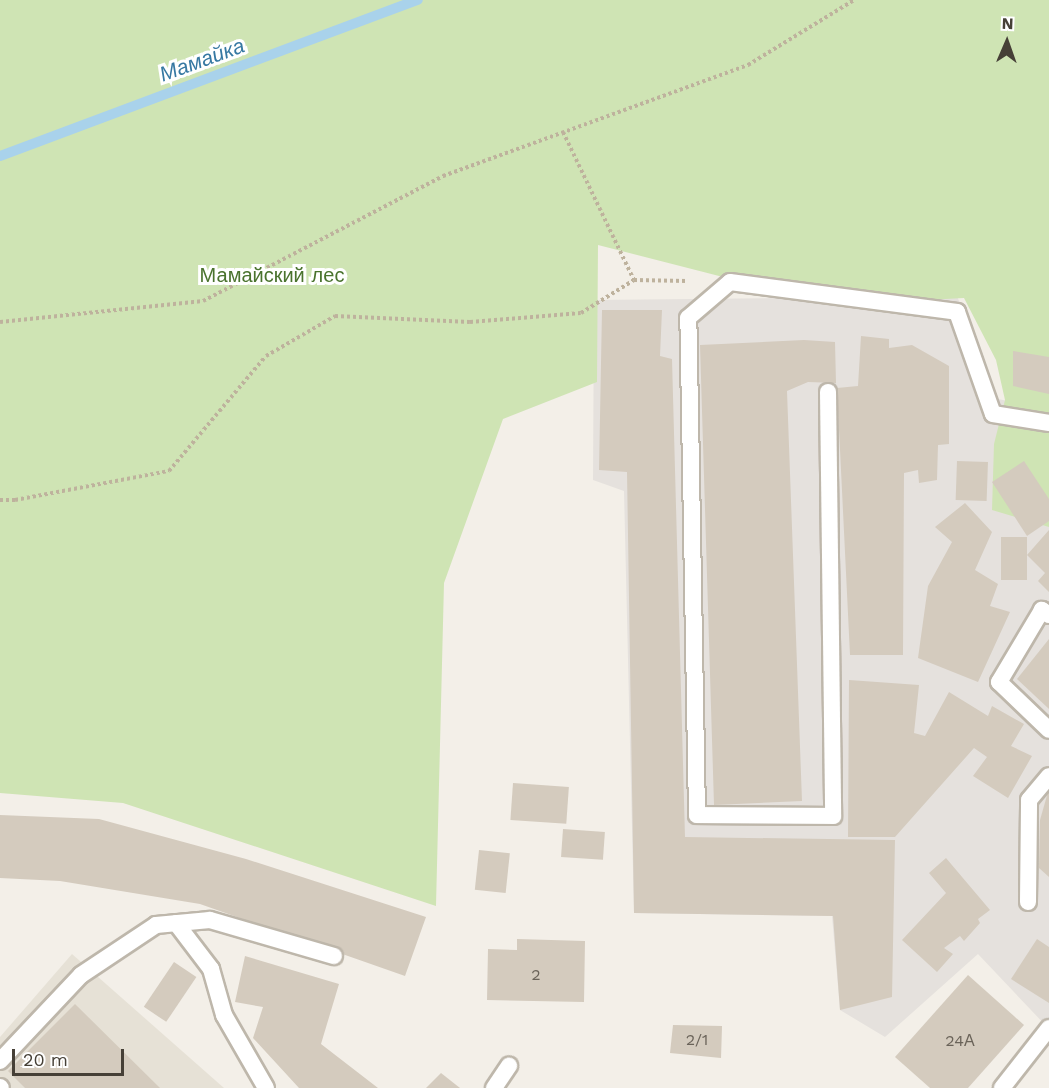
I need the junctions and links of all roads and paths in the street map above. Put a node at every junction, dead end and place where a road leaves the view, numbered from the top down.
1 (854, 0) edge
2 (563, 132) junction
3 (633, 280) junction
4 (730, 282) junction
5 (0, 322) edge
6 (828, 392) dead end
7 (1049, 423) edge
8 (0, 500) edge
9 (1049, 615) edge
10 (1049, 730) edge
11 (1049, 776) edge
12 (1028, 902) dead end
13 (176, 923) junction
14 (334, 956) dead end
15 (1049, 1028) edge
16 (0, 1061) edge
17 (509, 1066) dead end
18 (266, 1088) edge
19 (494, 1088) edge
20 (1002, 1088) edge

1 - 2 path
2 - 3 path
2 - 5 path
3 - 4 path
3 - 8 path
4 - 6 lane
4 - 7 lane
9 - 10 lane
11 - 12 lane
13 - 14 lane
13 - 16 lane
13 - 18 lane
15 - 20 lane
17 - 19 lane

